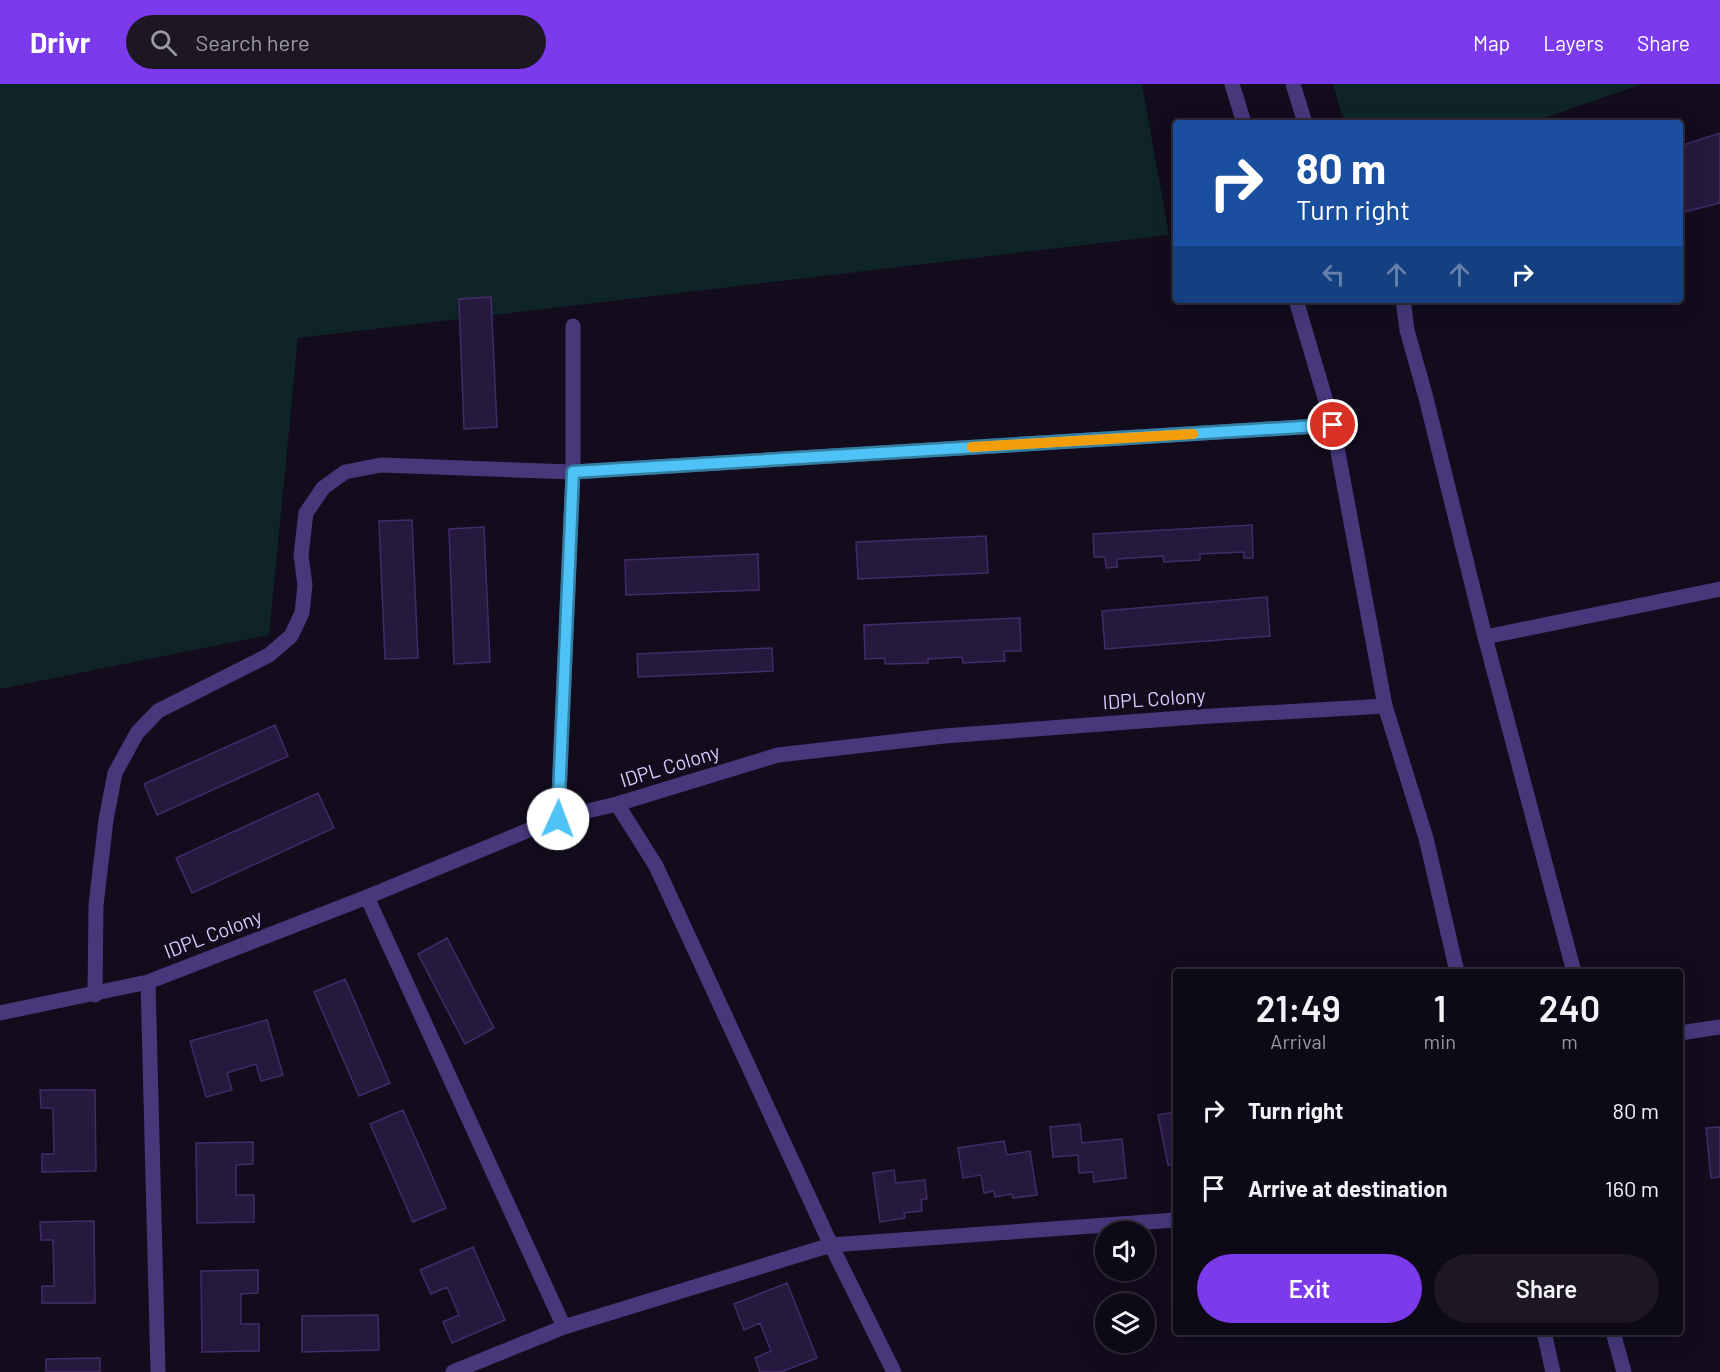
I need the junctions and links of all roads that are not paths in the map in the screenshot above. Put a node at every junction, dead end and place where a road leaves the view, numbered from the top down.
1 (1232, 84) edge
2 (1293, 84) edge
3 (1243, 120) edge
4 (1304, 120) edge
5 (1297, 303) edge
6 (1403, 303) edge
7 (573, 326) dead end
8 (1333, 425) junction
9 (573, 472) junction
10 (1720, 589) edge
11 (1485, 637) junction
12 (1385, 706) junction
13 (617, 804) junction
14 (558, 819) junction
15 (367, 897) junction
16 (1456, 969) edge
17 (1573, 969) edge
18 (148, 982) junction
19 (95, 994) junction
20 (0, 1013) edge
21 (1720, 1026) edge
22 (1683, 1032) edge
23 (1173, 1220) edge
24 (831, 1245) junction
25 (564, 1327) junction
26 (1545, 1335) edge
27 (1614, 1335) edge
28 (158, 1372) edge
29 (453, 1372) edge
30 (894, 1372) edge
31 (1553, 1372) edge
32 (1624, 1372) edge

1 - 3 street
2 - 4 street
5 - 8 street
6 - 11 street
7 - 9 street
8 - 9 street
8 - 12 street
9 - 14 street
9 - 19 street
10 - 11 street
11 - 17 street
12 - 13 street, IDPL Colony
12 - 16 street
13 - 14 street, IDPL Colony
13 - 24 street
14 - 15 street, IDPL Colony
15 - 18 street, IDPL Colony
15 - 25 street
18 - 19 street, IDPL Colony
18 - 28 street
19 - 20 street, IDPL Colony
21 - 22 street
23 - 24 street
24 - 25 street
24 - 30 street
25 - 29 street
26 - 31 street
27 - 32 street

